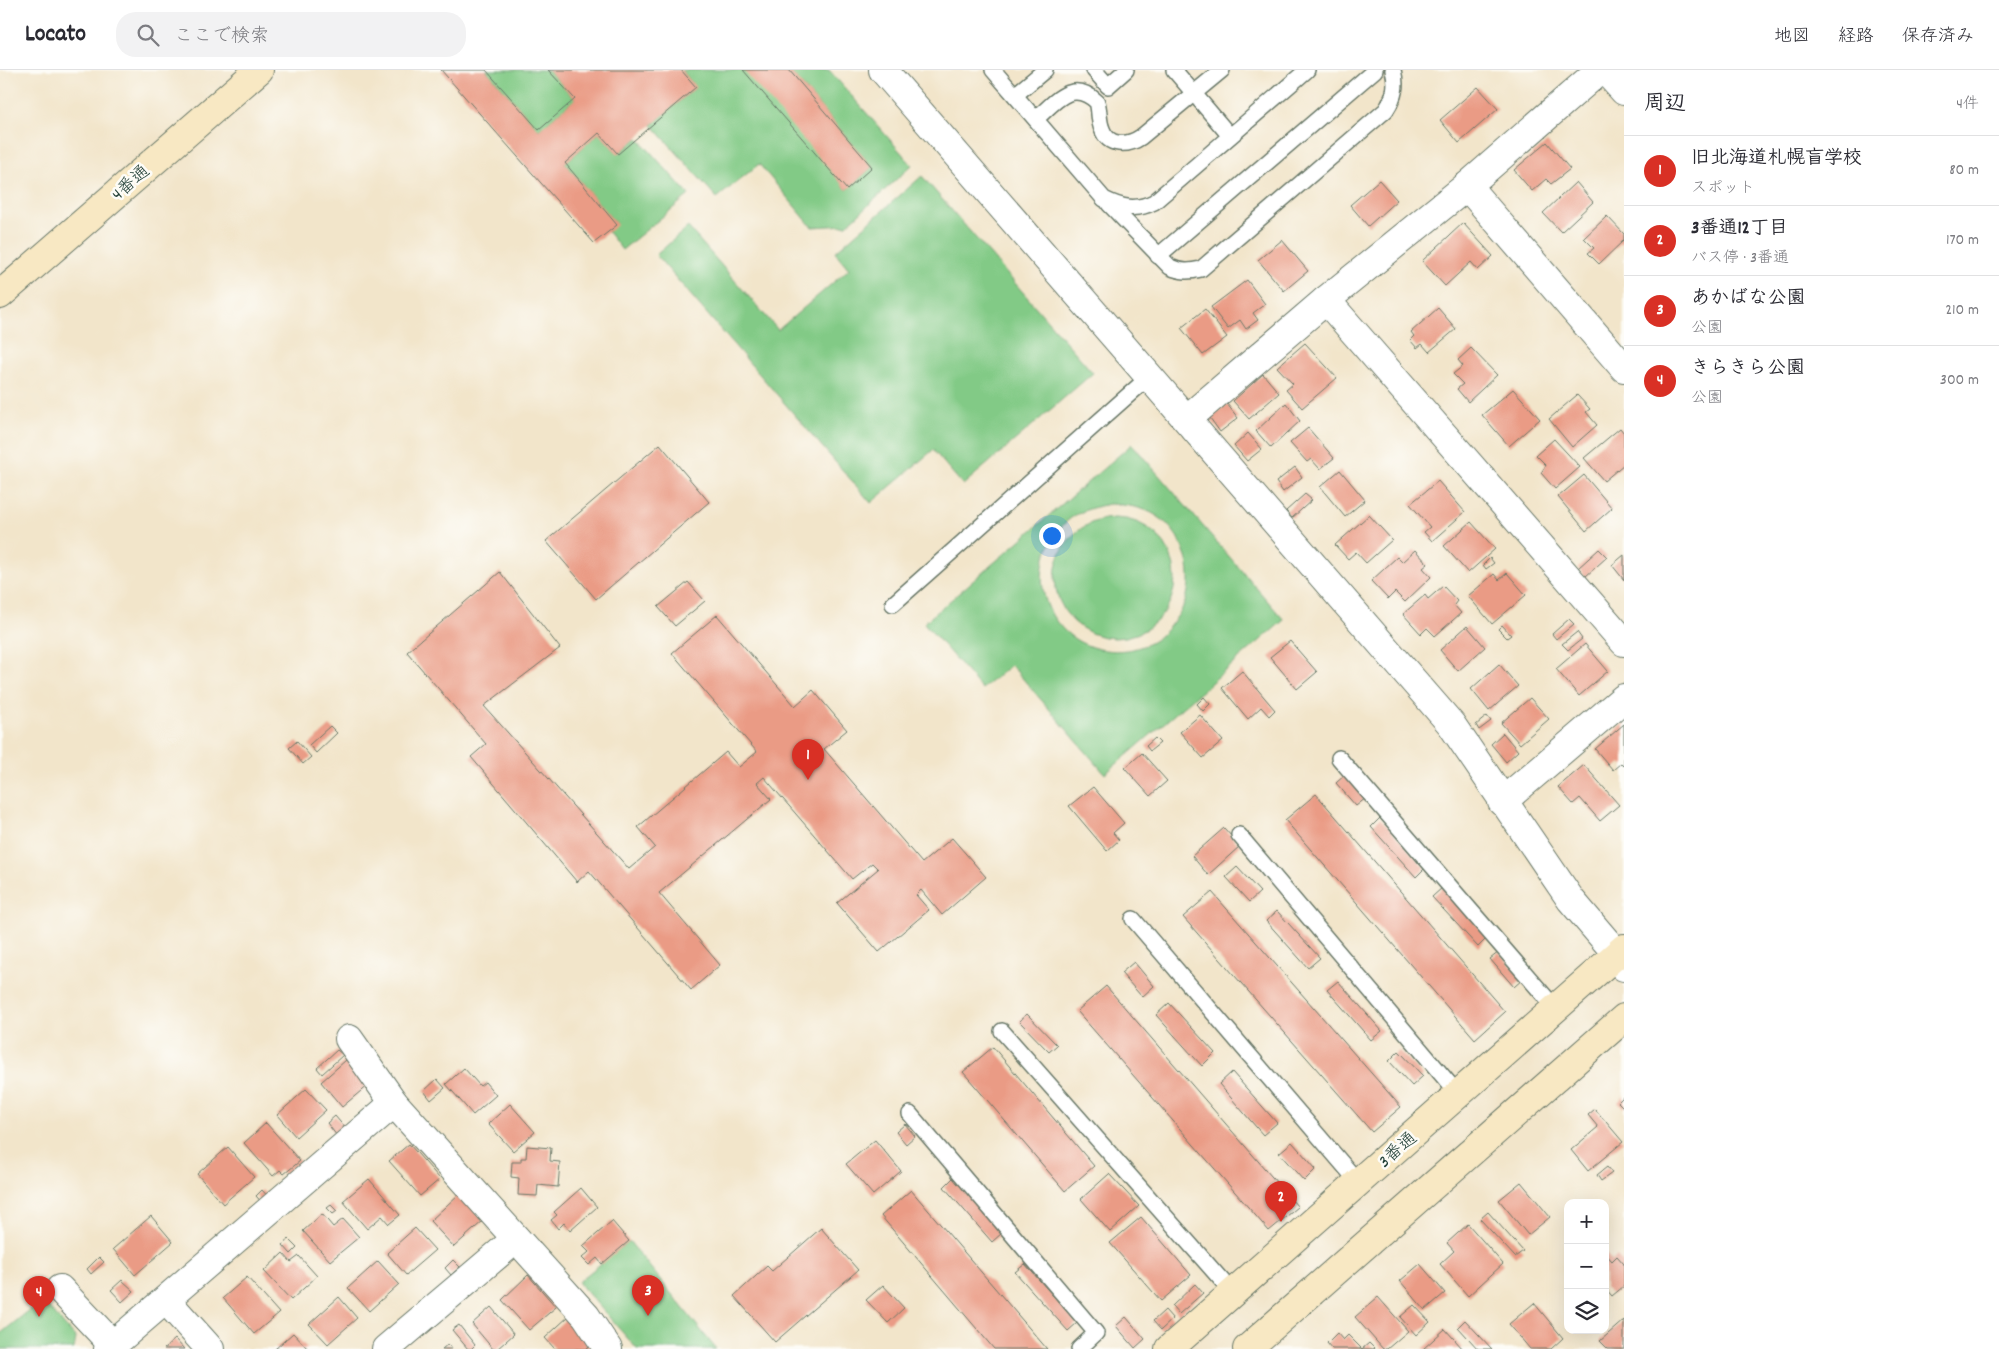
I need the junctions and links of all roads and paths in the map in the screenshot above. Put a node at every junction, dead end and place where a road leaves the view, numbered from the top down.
1 (883, 70) edge
2 (1045, 70) edge
3 (1094, 70) edge
4 (1126, 70) edge
5 (1174, 70) edge
6 (1222, 70) edge
7 (1307, 70) edge
8 (1376, 70) edge
9 (1393, 70) edge
10 (1600, 70) edge
11 (1606, 70) edge
12 (999, 72) edge
13 (245, 76) edge
14 (1624, 91) edge
15 (1194, 93) junction
16 (1015, 95) junction
17 (1036, 119) junction
18 (1230, 136) junction
19 (1467, 186) junction
20 (1104, 199) junction
21 (1158, 256) junction
22 (0, 294) edge
23 (1326, 300) junction
24 (1622, 362) edge
25 (1150, 376) junction
26 (1188, 419) junction
27 (893, 604) dead end
28 (1624, 642) edge
29 (1624, 698) edge
30 (1339, 758) dead end
31 (1502, 802) junction
32 (1239, 834) dead end
33 (1133, 919) dead end
34 (1622, 956) edge
35 (1555, 1008) junction
36 (1624, 1018) edge
37 (1002, 1031) dead end
38 (349, 1040) dead end
39 (1458, 1094) junction
40 (394, 1103) junction
41 (910, 1114) dead end
42 (1358, 1182) junction
43 (516, 1239) junction
44 (60, 1288) dead end
45 (1233, 1293) junction
46 (166, 1300) junction
47 (111, 1347) edge
48 (210, 1349) edge
49 (386, 1349) edge
50 (608, 1349) edge
51 (1079, 1349) edge
52 (1169, 1349) edge
53 (1247, 1349) edge

1 - 25 street
2 - 16 lane
3 - 4 lane
5 - 15 lane
6 - 15 lane
7 - 18 lane
8 - 21 lane
9 - 21 lane
10 - 19 street
11 - 14 street
12 - 16 lane
13 - 22 street, 4番通
15 - 17 lane
15 - 18 lane
16 - 17 lane
17 - 20 lane
18 - 20 lane
19 - 23 street
19 - 24 street
20 - 21 lane
23 - 26 street
23 - 28 street
25 - 26 street
25 - 27 lane
26 - 31 street
29 - 31 street
30 - 35 lane
31 - 34 street
32 - 39 lane
33 - 42 lane
34 - 35 street, 3番通
35 - 39 street, 3番通
36 - 53 street
37 - 45 lane
38 - 40 street
39 - 42 street, 3番通
40 - 43 street
40 - 46 street
41 - 51 lane
42 - 45 street, 3番通
43 - 49 street
43 - 50 street
44 - 47 street
45 - 52 street, 3番通
46 - 47 street
46 - 48 street

